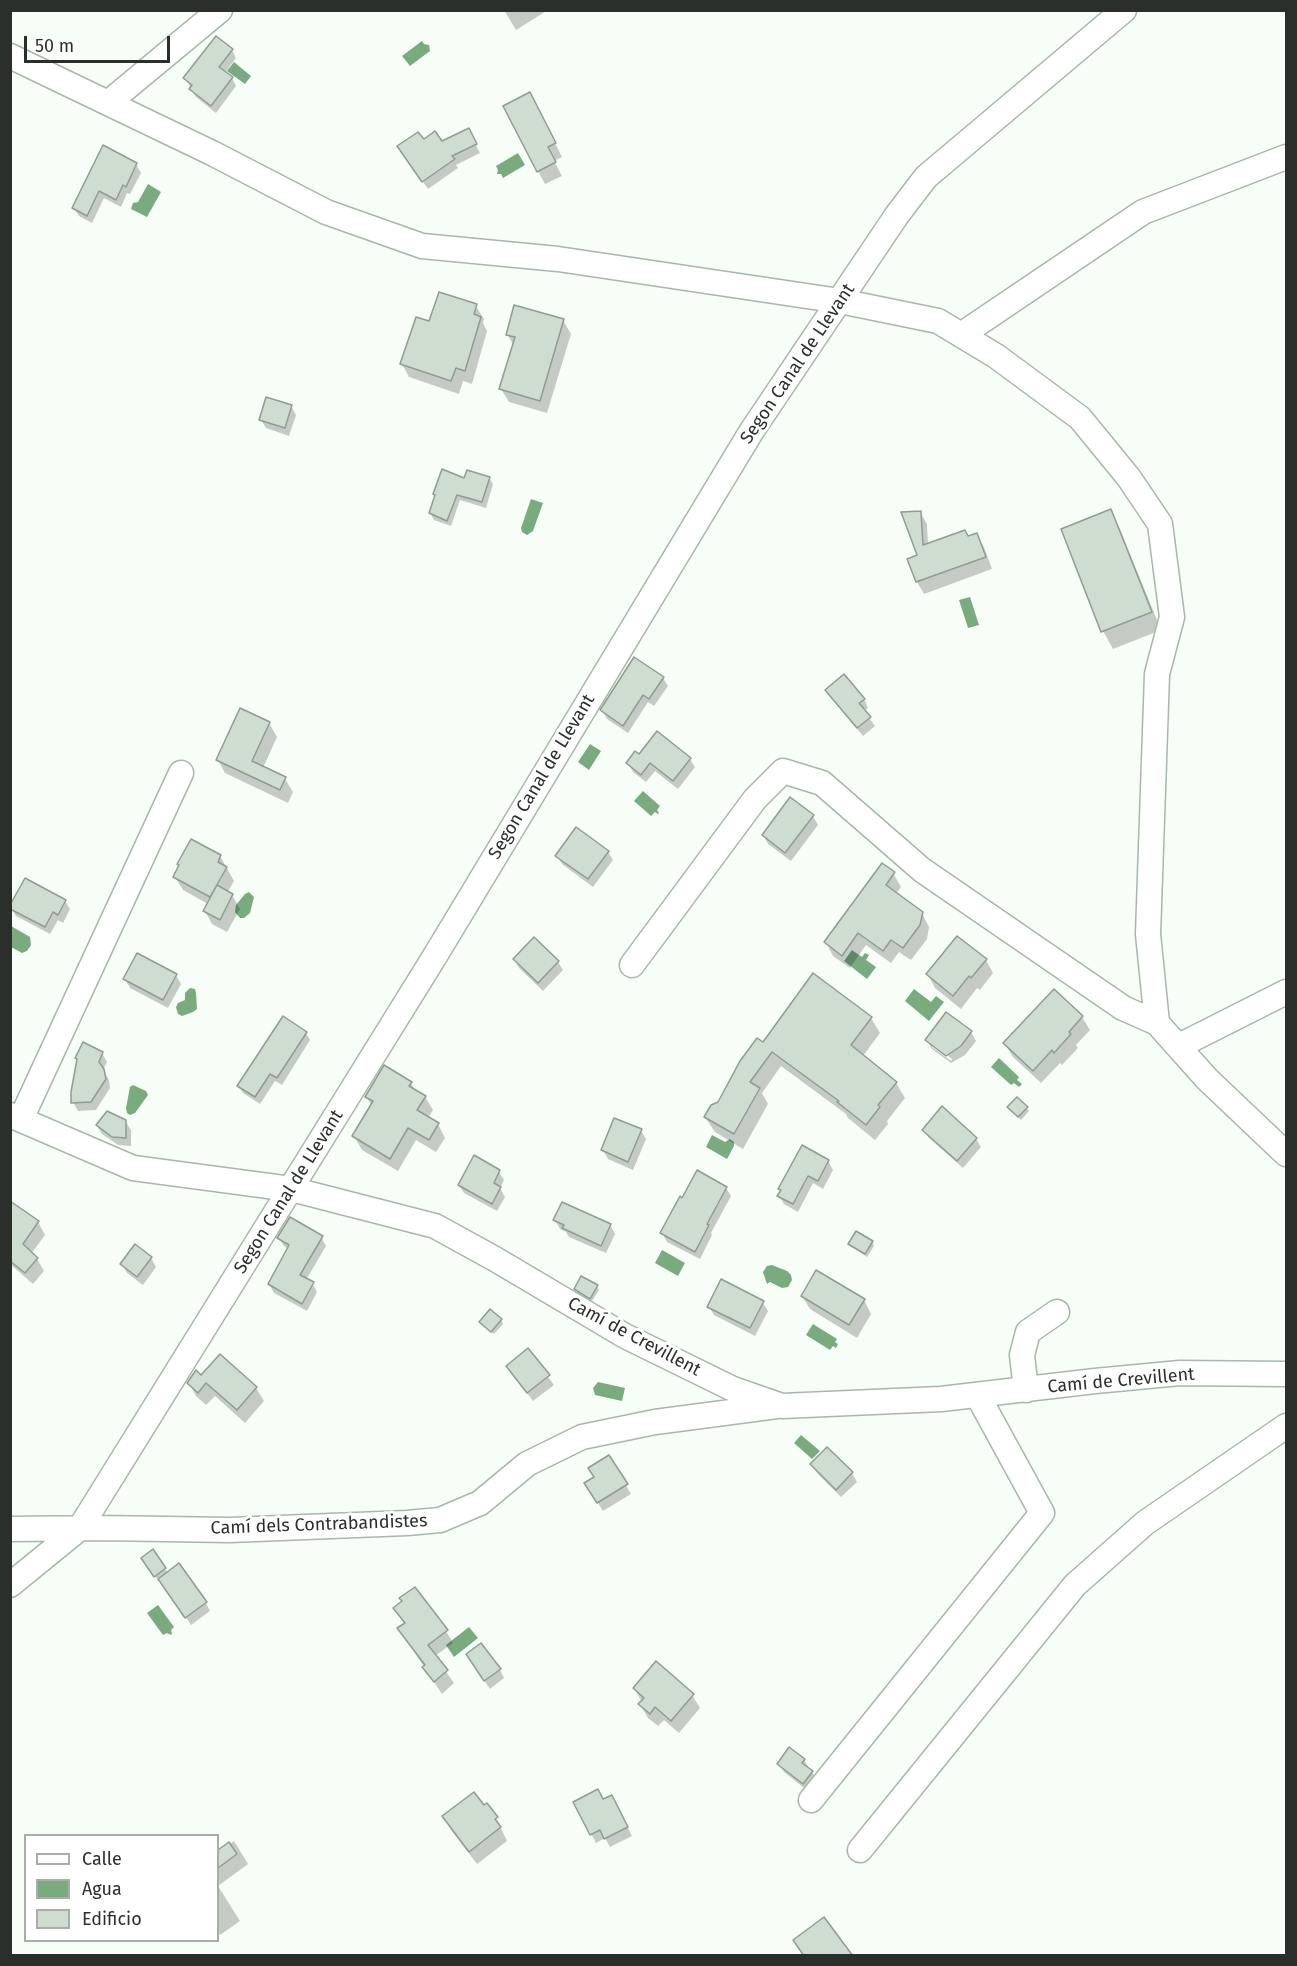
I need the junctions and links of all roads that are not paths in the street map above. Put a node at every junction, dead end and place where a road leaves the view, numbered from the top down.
1 (220, 10) edge
2 (1124, 10) edge
3 (10, 56) edge
4 (108, 103) junction
5 (1287, 157) edge
6 (840, 301) junction
7 (961, 335) junction
8 (181, 773) dead end
9 (632, 965) dead end
10 (1287, 992) edge
11 (1157, 1023) junction
12 (1179, 1046) junction
13 (16, 1117) edge
14 (1287, 1154) edge
15 (291, 1189) junction
16 (1057, 1312) dead end
17 (1287, 1374) edge
18 (1026, 1390) junction
19 (978, 1396) junction
20 (782, 1406) junction
21 (1287, 1426) edge
22 (80, 1528) junction
23 (10, 1529) edge
24 (10, 1585) edge
25 (811, 1800) dead end
26 (860, 1850) dead end

1 - 4 street
2 - 6 street, Segon Canal de Llevant
3 - 4 street
4 - 6 street
5 - 7 street
6 - 7 street
6 - 15 street, Segon Canal de Llevant
7 - 11 street
8 - 13 street
9 - 11 street
10 - 12 street
11 - 12 street
12 - 14 street
13 - 15 street, Camí de Crevillent
15 - 20 street, Camí de Crevillent
15 - 22 street, Segon Canal de Llevant
16 - 18 street
17 - 18 street, Camí de Crevillent
18 - 19 street, Camí de Crevillent
19 - 20 street, Camí de Crevillent
19 - 25 street
20 - 22 street, Camí dels Contrabandistes
21 - 26 street
22 - 23 street, Camí dels Contrabandistes
22 - 24 street, Segon Canal de Llevant

